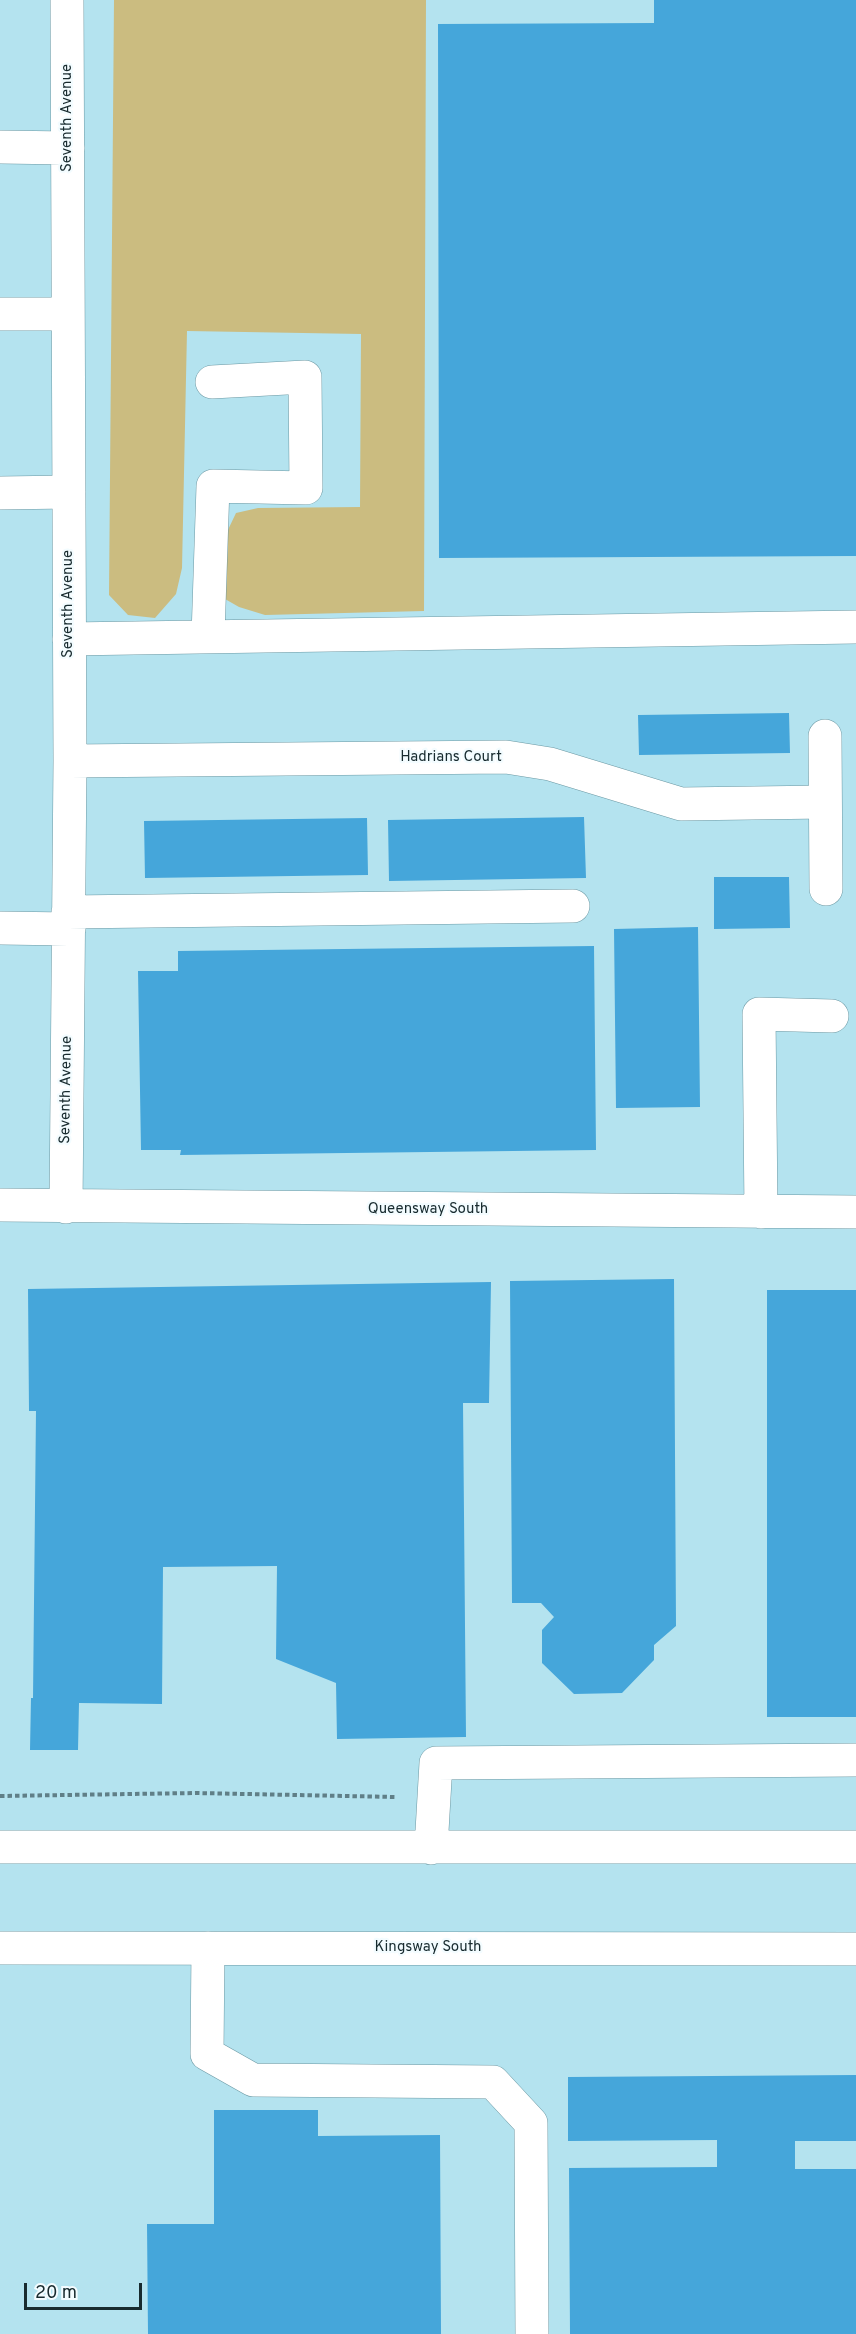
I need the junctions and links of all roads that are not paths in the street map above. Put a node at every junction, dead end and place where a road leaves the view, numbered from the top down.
1 (67, 0) edge
2 (0, 147) edge
3 (68, 148) junction
4 (0, 314) edge
5 (67, 314) junction
6 (212, 382) dead end
7 (69, 492) junction
8 (0, 493) edge
9 (856, 627) edge
10 (208, 636) junction
11 (69, 639) junction
12 (825, 736) dead end
13 (70, 760) junction
14 (825, 802) junction
15 (826, 889) dead end
16 (573, 906) dead end
17 (69, 920) junction
18 (0, 928) edge
19 (832, 1016) dead end
20 (0, 1205) edge
21 (66, 1207) junction
22 (762, 1212) junction
23 (856, 1212) edge
24 (856, 1760) edge
25 (0, 1847) edge
26 (856, 1847) edge
27 (431, 1848) junction
28 (0, 1948) edge
29 (208, 1948) junction
30 (856, 1949) edge
31 (532, 2334) edge

1 - 3 street, Seventh Avenue
2 - 3 street
3 - 5 street, Seventh Avenue
4 - 5 street
5 - 7 street, Seventh Avenue
6 - 10 street
7 - 8 street
7 - 11 street, Seventh Avenue
9 - 10 street
10 - 11 street
11 - 13 street, Seventh Avenue
12 - 14 street
13 - 14 street, Hadrians Court
13 - 17 street, Seventh Avenue
14 - 15 street
16 - 17 street
17 - 18 street
17 - 21 street, Seventh Avenue
19 - 22 street
20 - 21 street, Queensway South
21 - 22 street, Queensway South
22 - 23 street, Queensway South
24 - 27 street
25 - 27 street
26 - 27 street
28 - 29 street, Kingsway South
29 - 30 street, Kingsway South
29 - 31 street

